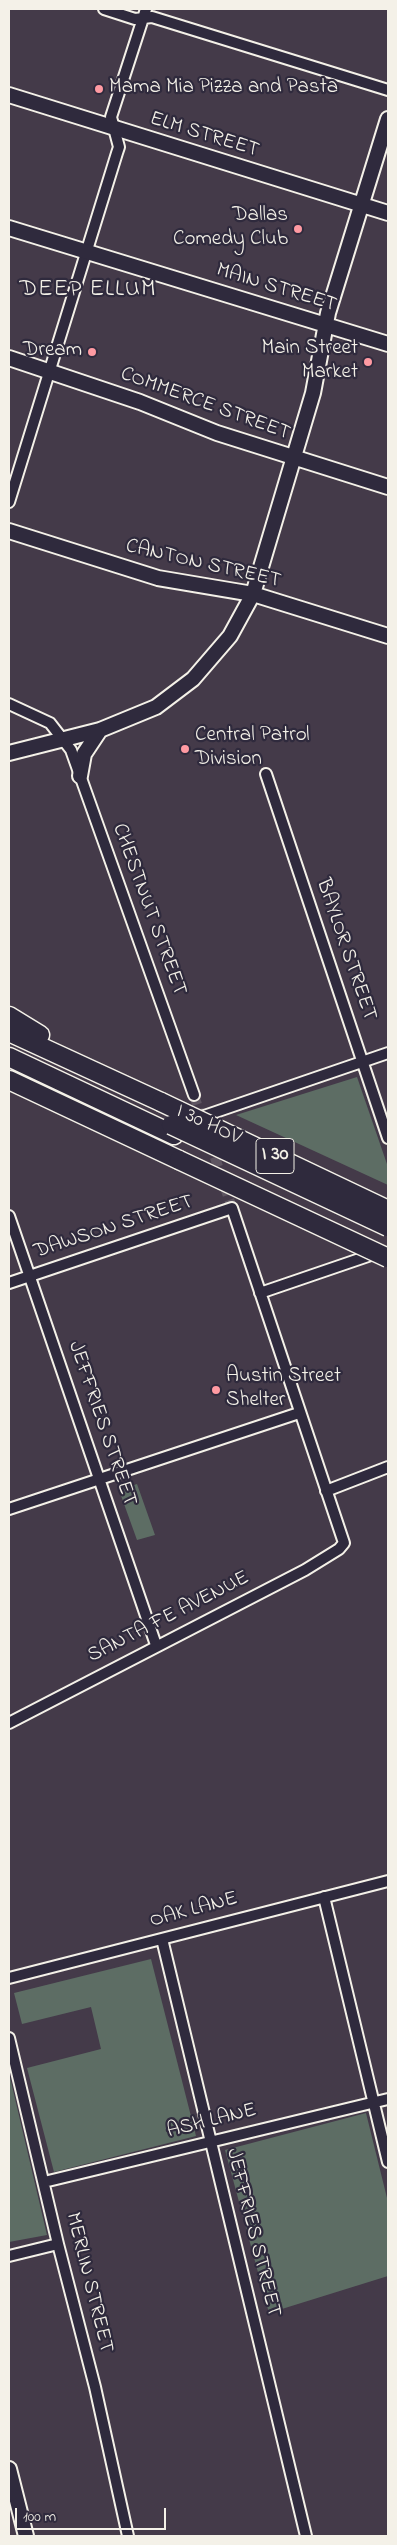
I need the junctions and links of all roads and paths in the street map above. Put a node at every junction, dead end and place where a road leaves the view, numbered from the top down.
1 (104, 9) edge
2 (145, 13) edge
3 (388, 90) edge
4 (9, 95) edge
5 (388, 118) edge
6 (114, 129) junction
7 (362, 205) junction
8 (388, 213) edge
9 (9, 228) edge
10 (87, 253) junction
11 (325, 324) junction
12 (388, 344) edge
13 (9, 358) edge
14 (50, 372) junction
15 (294, 458) junction
16 (388, 487) edge
17 (9, 502) edge
18 (9, 531) edge
19 (253, 594) junction
20 (388, 636) edge
21 (9, 704) edge
22 (100, 730) junction
23 (65, 739) junction
24 (9, 754) edge
25 (266, 774) dead end
26 (80, 776) junction
27 (9, 1016) edge
28 (9, 1032) edge
29 (9, 1049) edge
30 (388, 1053) edge
31 (9, 1057) edge
32 (363, 1062) junction
33 (111, 1079) junction
34 (9, 1080) edge
35 (194, 1095) tunnel mouth
36 (201, 1117) dead end
37 (173, 1130) junction
38 (388, 1138) edge
39 (388, 1210) edge
40 (9, 1216) edge
41 (388, 1227) edge
42 (388, 1236) edge
43 (388, 1249) edge
44 (388, 1258) edge
45 (30, 1276) junction
46 (9, 1283) edge
47 (260, 1293) junction
48 (298, 1413) junction
49 (388, 1467) edge
50 (100, 1479) junction
51 (326, 1490) junction
52 (9, 1509) edge
53 (156, 1646) junction
54 (9, 1723) edge
55 (388, 1881) edge
56 (324, 1897) junction
57 (162, 1939) junction
58 (9, 1978) edge
59 (9, 2038) edge
60 (388, 2099) edge
61 (373, 2102) junction
62 (210, 2141) junction
63 (388, 2162) edge
64 (44, 2182) junction
65 (58, 2244) junction
66 (9, 2256) edge
67 (9, 2469) edge
68 (26, 2536) edge
69 (128, 2536) edge
70 (306, 2536) edge

1 - 2 street
2 - 3 street
2 - 6 street
4 - 6 main road, ELM STREET
5 - 7 main road
6 - 7 main road, ELM STREET
6 - 10 street
7 - 8 main road, ELM STREET
7 - 11 main road
9 - 10 main road, MAIN STREET
10 - 11 main road, MAIN STREET
10 - 14 street
11 - 12 main road, MAIN STREET
11 - 15 main road
13 - 14 main road, COMMERCE STREET
14 - 15 main road, COMMERCE STREET
14 - 17 street
15 - 16 main road, COMMERCE STREET
15 - 19 main road
18 - 19 main road, CANTON STREET
19 - 20 main road, CANTON STREET
19 - 22 main road
21 - 23 street
22 - 23 main road
22 - 26 main road
23 - 24 main road
23 - 26 street, CHESTNUT STREET
25 - 32 street, BAYLOR STREET
26 - 35 street, CHESTNUT STREET
27 - 33 highway
28 - 33 highway, I 30
29 - 37 highway, I 30 HOV
30 - 32 street
31 - 37 highway, I 30 HOV
32 - 36 street
32 - 38 street, BAYLOR STREET
33 - 39 highway, I 30, bridge
34 - 44 highway, I 30, bridge
37 - 41 highway, I 30 HOV, bridge
37 - 42 highway, I 30 HOV
40 - 45 street, JEFFRIES STREET
43 - 47 street
45 - 46 street, DAWSON STREET
45 - 47 street, DAWSON STREET
45 - 50 street, JEFFRIES STREET
47 - 48 street
48 - 50 street
48 - 51 street
49 - 51 street
50 - 52 street
50 - 53 street, JEFFRIES STREET
51 - 53 street, SANTA FE AVENUE
53 - 54 street, SANTA FE AVENUE
55 - 56 street, OAK LANE
56 - 57 street, OAK LANE
56 - 61 street
57 - 58 street, OAK LANE
57 - 62 street, JEFFRIES STREET
59 - 64 street, MERLIN STREET
60 - 61 street, ASH LANE
61 - 62 street, ASH LANE
61 - 63 street
62 - 64 street, ASH LANE
62 - 70 street, JEFFRIES STREET
64 - 65 street, MERLIN STREET
65 - 66 street
65 - 69 street, MERLIN STREET
67 - 68 main road

